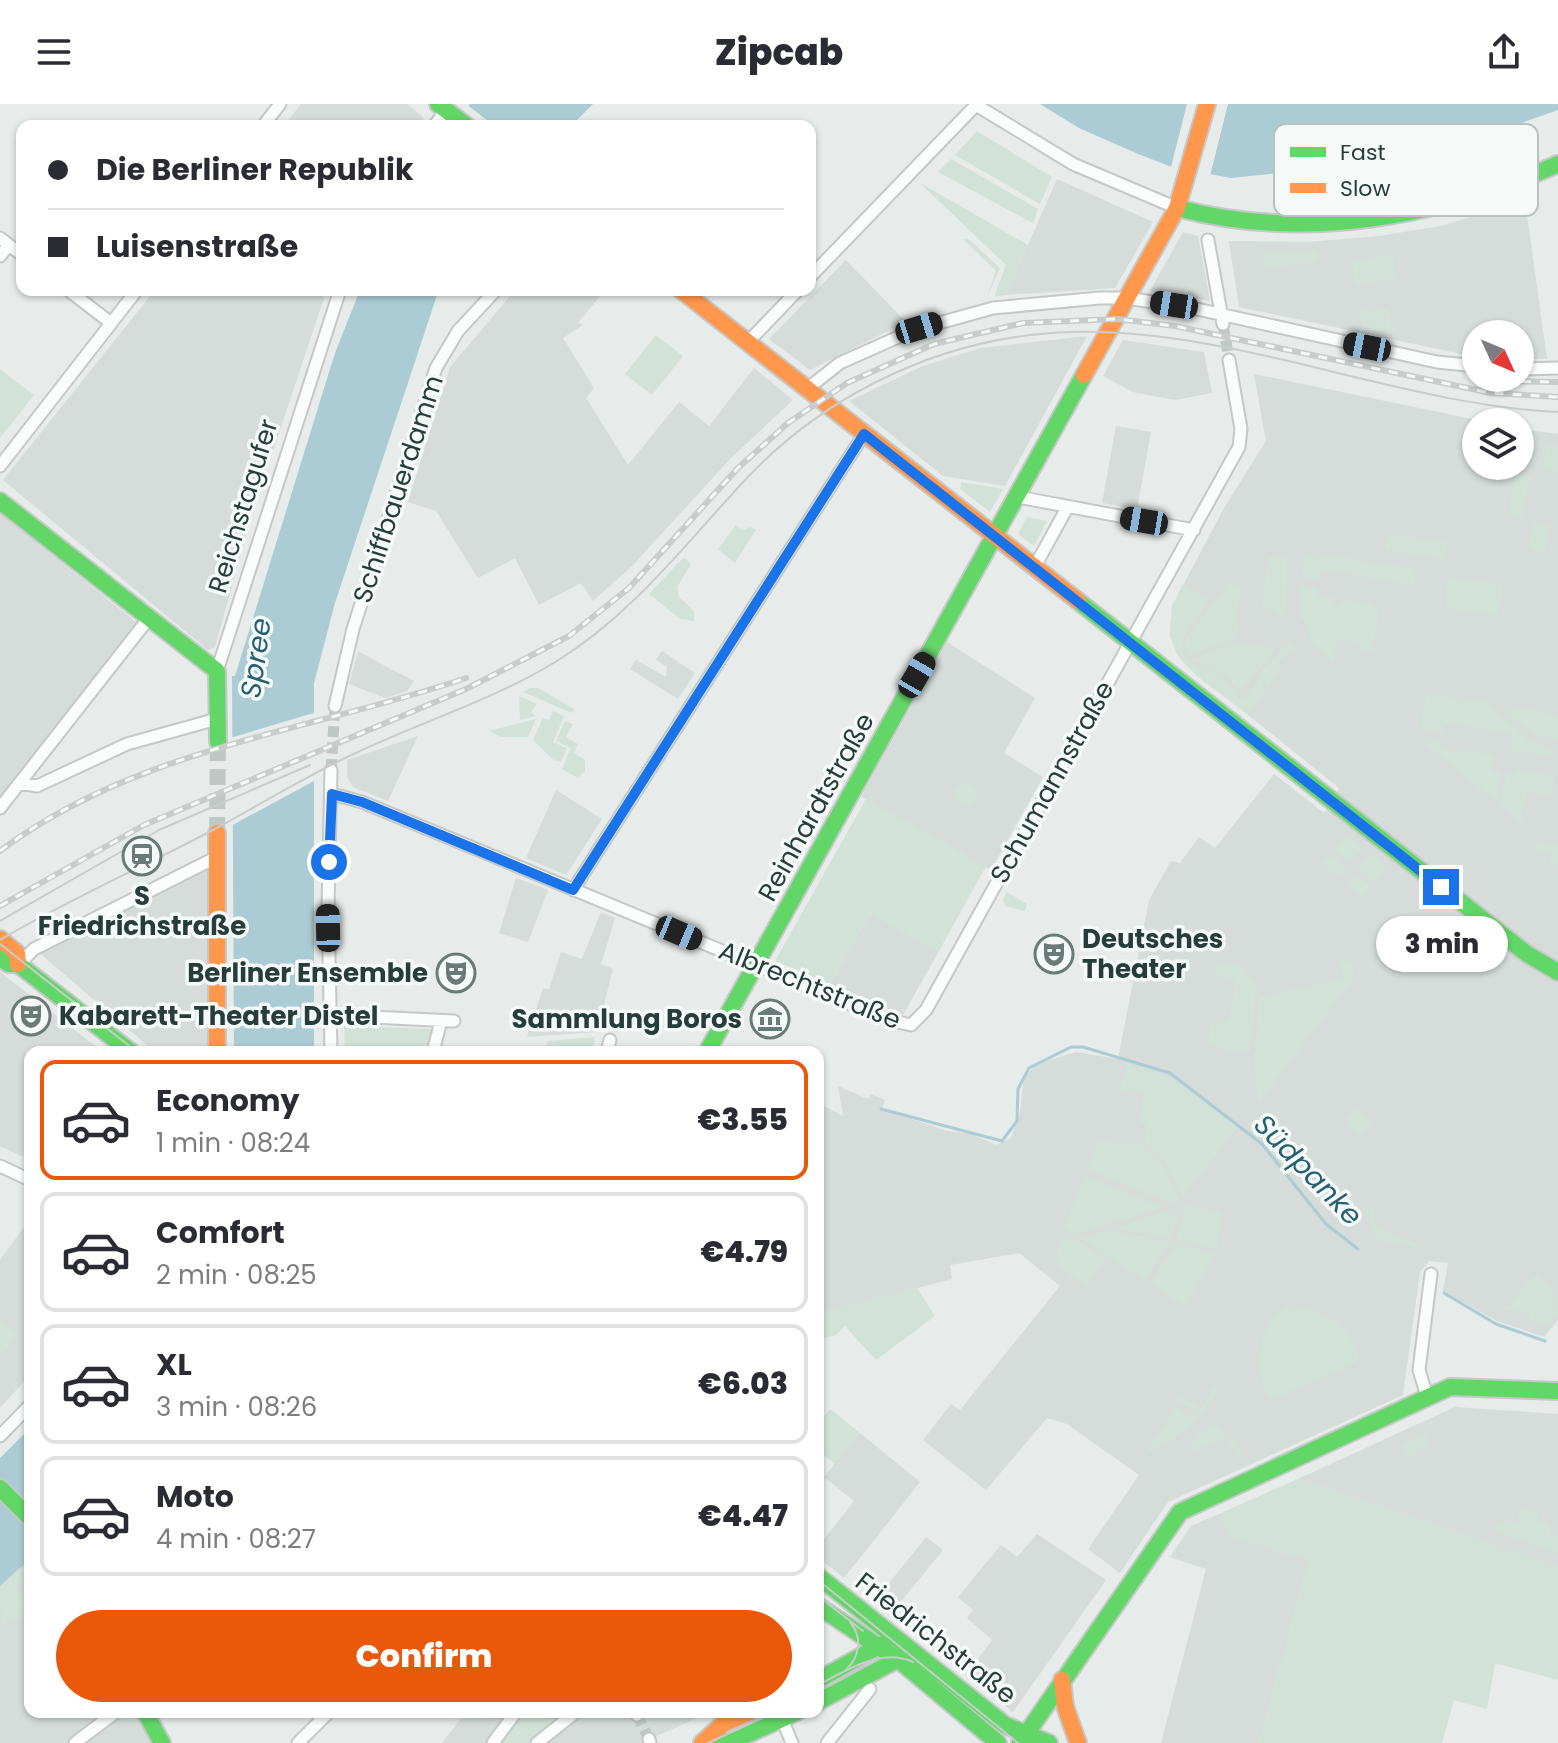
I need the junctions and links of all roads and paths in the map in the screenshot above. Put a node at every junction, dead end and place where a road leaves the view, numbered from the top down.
1 (280, 104) edge
2 (1207, 104) edge
3 (976, 105) edge
4 (268, 120) edge
5 (1558, 164) edge
6 (1538, 172) edge
7 (1177, 208) junction
8 (1372, 216) edge
9 (1208, 240) dead end
10 (4, 242) edge
11 (0, 256) edge
12 (816, 271) edge
13 (76, 296) edge
14 (132, 296) edge
15 (338, 296) edge
16 (490, 296) edge
17 (689, 296) edge
18 (792, 296) edge
19 (1127, 298) junction
20 (1223, 320) junction
21 (111, 323) junction
22 (748, 342) junction
23 (1229, 360) tunnel mouth
24 (1462, 365) edge
25 (1558, 368) edge
26 (1534, 369) edge
27 (807, 389) junction
28 (864, 434) junction
29 (0, 466) edge
30 (1018, 497) junction
31 (0, 501) edge
32 (1067, 508) junction
33 (1194, 530) junction
34 (995, 538) junction
35 (1034, 568) junction
36 (149, 618) junction
37 (1130, 643) junction
38 (217, 671) junction
39 (335, 706) tunnel mouth
40 (217, 719) junction
41 (218, 742) tunnel mouth
42 (331, 770) tunnel mouth
43 (20, 783) junction
44 (332, 794) junction
45 (0, 808) edge
46 (217, 833) tunnel mouth
47 (217, 857) junction
48 (573, 890) junction
49 (0, 939) edge
50 (0, 957) edge
51 (19, 964) junction
52 (756, 965) junction
53 (1558, 972) edge
54 (926, 1010) joint
55 (331, 1015) junction
56 (441, 1021) junction
57 (454, 1021) dead end
58 (123, 1046) edge
59 (217, 1046) edge
60 (331, 1046) edge
61 (435, 1046) edge
62 (710, 1046) edge
63 (0, 1166) edge
64 (24, 1177) edge
65 (1431, 1274) dead end
66 (1558, 1391) edge
67 (1427, 1396) junction
68 (24, 1411) edge
69 (0, 1436) edge
70 (0, 1488) edge
71 (24, 1512) edge
72 (824, 1581) edge
73 (824, 1610) edge
74 (876, 1646) junction
75 (903, 1649) junction
76 (824, 1676) edge
77 (1062, 1680) junction
78 (870, 1689) dead end
79 (824, 1698) edge
80 (108, 1718) edge
81 (148, 1718) edge
82 (323, 1718) edge
83 (512, 1718) edge
84 (568, 1718) edge
85 (736, 1718) edge
86 (783, 1718) edge
87 (789, 1718) edge
88 (1023, 1739) edge
89 (75, 1743) edge
90 (162, 1743) edge
91 (298, 1743) edge
92 (493, 1743) edge
93 (537, 1743) edge
94 (703, 1743) edge
95 (792, 1743) edge
96 (827, 1743) edge
97 (998, 1743) edge
98 (1049, 1743) edge
99 (1078, 1743) edge

1 - 4 street
2 - 7 street, Reinhardtstraße
3 - 7 street
3 - 12 street
5 - 6 street
7 - 8 street
7 - 19 street, Reinhardtstraße
9 - 20 street
10 - 11 street
13 - 21 street
14 - 21 street
15 - 38 street, Reichstagufer
16 - 39 street, Schiffbauerdamm
17 - 22 street
18 - 22 street
19 - 20 street
19 - 27 street
19 - 30 street, Reinhardtstraße
20 - 24 street
21 - 29 street
22 - 27 street
23 - 33 street, Schumannstraße
25 - 26 street
27 - 28 street
28 - 34 street
28 - 48 street
30 - 32 street
30 - 34 street, Reinhardtstraße
31 - 36 street
32 - 33 street
32 - 35 street
33 - 37 street, Schumannstraße
34 - 35 street
34 - 52 street, Reinhardtstraße
35 - 37 street
36 - 38 street
36 - 43 street
37 - 53 street
37 - 54 street, Schumannstraße
38 - 40 street, Reichstagufer
40 - 41 street, Reichstagufer
40 - 43 street
42 - 44 street
43 - 45 street
44 - 48 street, Albrechtstraße
44 - 55 street
46 - 47 street
47 - 51 street
47 - 59 street
48 - 52 street, Albrechtstraße
49 - 51 street
50 - 51 street
51 - 58 street
52 - 54 street, Albrechtstraße
52 - 62 street, Reinhardtstraße
55 - 56 street
55 - 60 street
56 - 57 street
56 - 61 street
63 - 64 street
65 - 67 street
66 - 67 street
67 - 77 street
68 - 69 street
70 - 71 street
72 - 75 street, Friedrichstraße
73 - 74 street, Friedrichstraße
74 - 75 street, Friedrichstraße
74 - 76 street
75 - 79 street
75 - 88 street, Friedrichstraße
75 - 97 street, Friedrichstraße
77 - 88 street
77 - 99 street
78 - 96 street
80 - 89 street
81 - 90 street
82 - 91 street
83 - 92 street
84 - 93 street
85 - 94 street
86 - 94 street
87 - 95 street
88 - 98 street, Friedrichstraße

